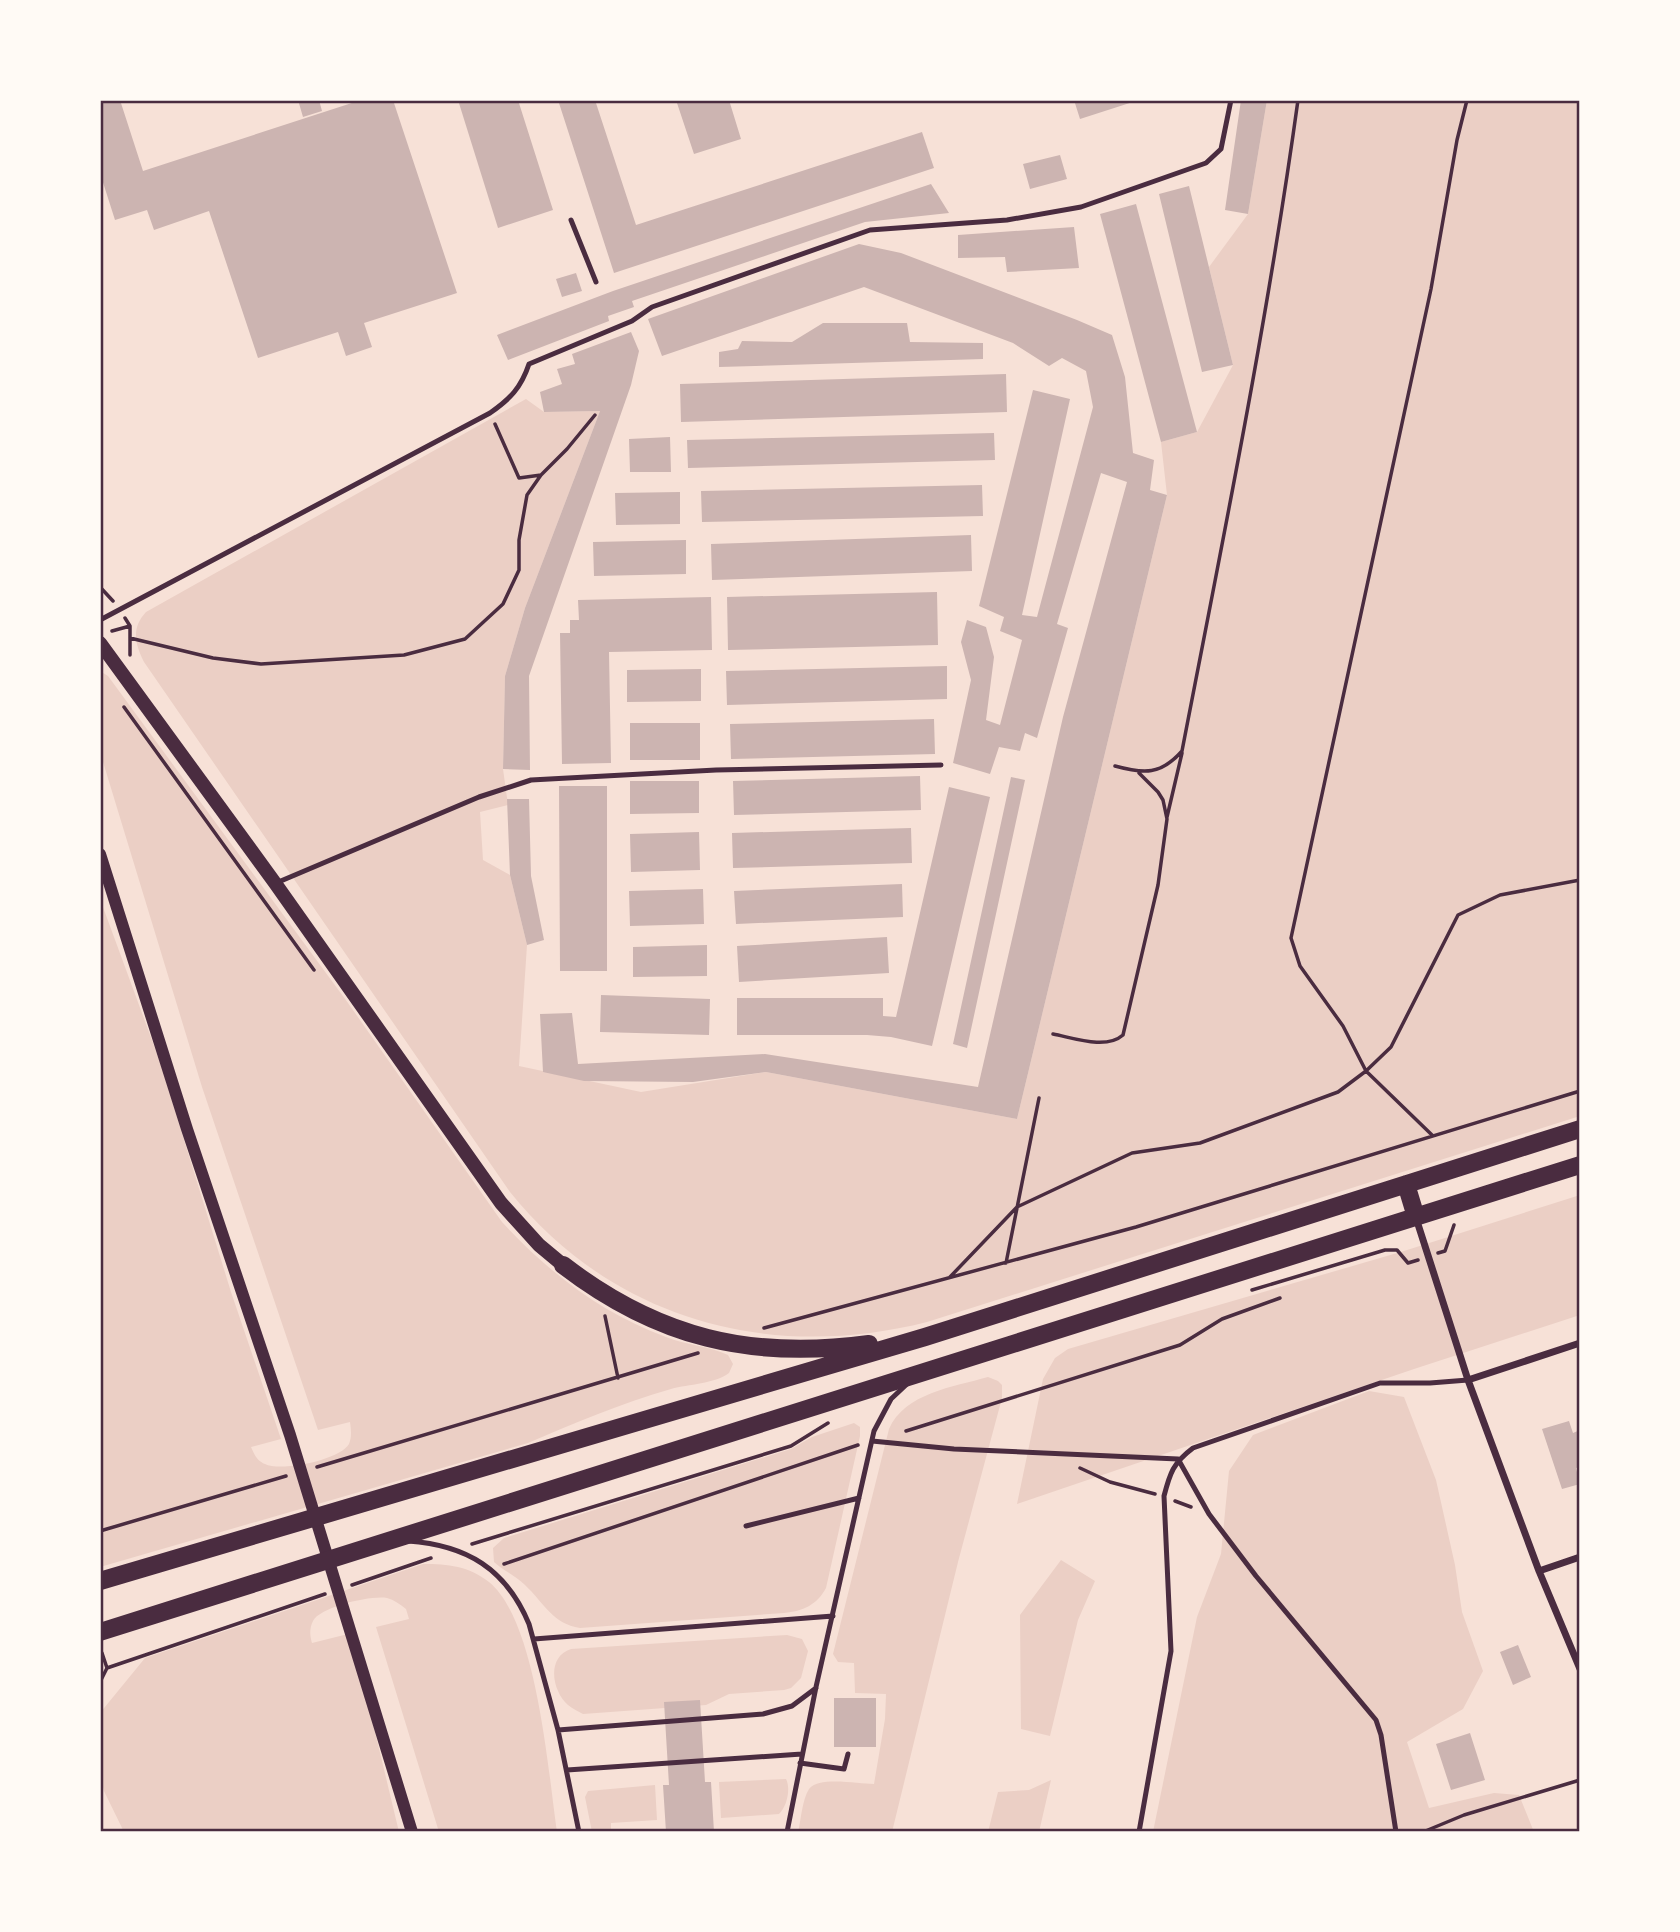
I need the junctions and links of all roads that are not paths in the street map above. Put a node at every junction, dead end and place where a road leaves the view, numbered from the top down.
1 (1231, 100) edge
2 (571, 220) dead end
3 (596, 282) dead end
4 (100, 620) edge
5 (105, 638) edge
6 (941, 765) dead end
7 (100, 854) edge
8 (275, 883) junction
9 (1580, 1129) edge
10 (1580, 1165) edge
11 (1405, 1184) junction
12 (1416, 1217) junction
13 (563, 1265) joint
14 (925, 1337) junction
15 (1580, 1343) edge
16 (930, 1368) junction
17 (1468, 1380) junction
18 (872, 1441) junction
19 (1178, 1459) junction
20 (859, 1498) junction
21 (746, 1526) dead end
22 (389, 1542) junction
23 (1580, 1557) edge
24 (1539, 1572) junction
25 (100, 1581) edge
26 (833, 1616) junction
27 (100, 1632) edge
28 (534, 1639) junction
29 (1580, 1669) edge
30 (816, 1687) junction
31 (558, 1730) junction
32 (802, 1754) junction
33 (848, 1754) dead end
34 (800, 1763) junction
35 (567, 1770) junction
36 (412, 1832) edge
37 (579, 1832) edge
38 (787, 1832) edge
39 (1139, 1832) edge
40 (1396, 1832) edge

1 - 4 lane
2 - 3 lane
5 - 8 main road
6 - 8 lane
7 - 36 street
8 - 13 main road
9 - 11 highway
10 - 12 highway
11 - 12 highway
11 - 14 highway
12 - 16 highway
12 - 17 street
13 - 14 highway
14 - 25 highway
15 - 17 street
16 - 18 lane
16 - 22 highway
17 - 19 lane
17 - 24 street
18 - 19 lane
18 - 20 lane
19 - 39 lane
19 - 40 lane
20 - 21 lane
20 - 26 lane
22 - 27 highway
22 - 28 lane
23 - 24 street
24 - 29 street
26 - 28 lane
26 - 30 lane
28 - 31 lane
30 - 31 lane
30 - 32 lane
31 - 35 lane
32 - 34 lane
32 - 35 lane
33 - 34 lane
34 - 38 lane
35 - 37 lane

